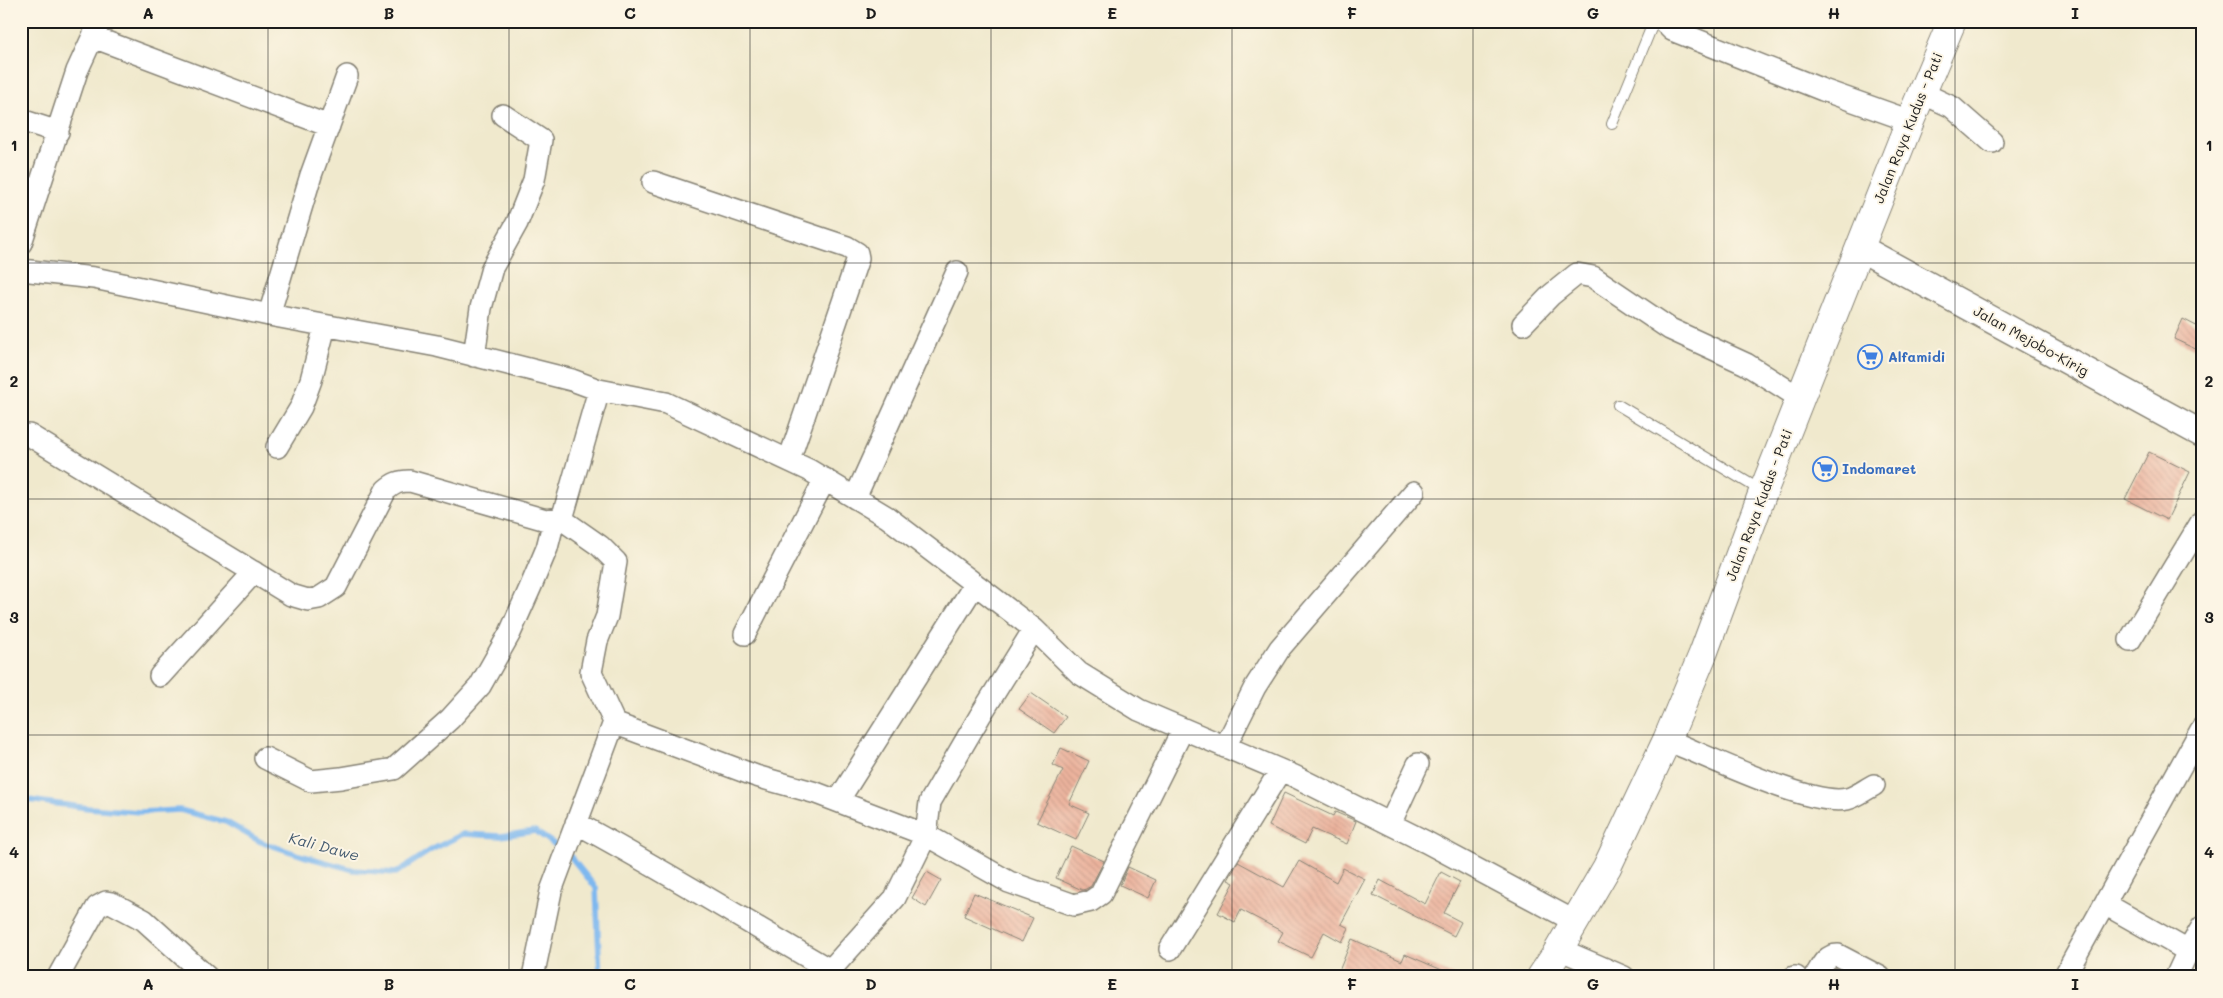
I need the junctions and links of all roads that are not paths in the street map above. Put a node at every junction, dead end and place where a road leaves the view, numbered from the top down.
1 (1654, 21) edge
2 (1662, 21) edge
3 (1952, 21) edge
4 (96, 29) edge
5 (346, 76) dead end
6 (1922, 93) junction
7 (504, 115) dead end
8 (21, 120) edge
9 (1910, 121) junction
10 (1612, 124) dead end
11 (329, 126) junction
12 (58, 132) junction
13 (1992, 142) dead end
14 (653, 182) dead end
15 (21, 243) edge
16 (1860, 248) junction
17 (21, 270) edge
18 (957, 272) dead end
19 (269, 315) junction
20 (1523, 324) dead end
21 (325, 326) junction
22 (474, 356) junction
23 (599, 390) junction
24 (1800, 398) junction
25 (1618, 405) dead end
26 (2199, 427) edge
27 (29, 436) dead end
28 (277, 446) dead end
29 (789, 460) junction
30 (825, 479) junction
31 (1414, 492) dead end
32 (1763, 492) junction
33 (856, 498) junction
34 (557, 519) junction
35 (2202, 521) edge
36 (254, 572) junction
37 (975, 584) junction
38 (1034, 629) junction
39 (745, 634) dead end
40 (2130, 640) dead end
41 (160, 676) dead end
42 (615, 724) junction
43 (2202, 728) edge
44 (1183, 729) junction
45 (1667, 740) junction
46 (1225, 747) junction
47 (265, 758) dead end
48 (1418, 764) dead end
49 (1280, 771) junction
50 (1874, 785) dead end
51 (838, 801) junction
52 (576, 823) junction
53 (1390, 824) junction
54 (926, 835) junction
55 (2105, 904) junction
56 (1574, 921) junction
57 (2202, 927) edge
58 (1170, 949) dead end
59 (1559, 949) junction
60 (2188, 951) junction
61 (827, 973) edge
62 (58, 977) edge
63 (207, 977) edge
64 (533, 977) edge
65 (1541, 977) edge
66 (1624, 977) edge
67 (1815, 977) edge
68 (1880, 977) edge
69 (2064, 977) edge
70 (2176, 977) edge

1 - 10 lane
2 - 9 street
3 - 6 highway, Jalan Raya Kudus - Pati
4 - 11 street
4 - 12 street
5 - 11 street
6 - 9 highway, Jalan Raya Kudus - Pati
6 - 13 street
7 - 22 street
8 - 12 street
9 - 16 highway, Jalan Raya Kudus - Pati
11 - 19 street
12 - 15 street
14 - 29 street
16 - 24 highway, Jalan Raya Kudus - Pati
16 - 26 street, Jalan Mejobo-Kirig
17 - 19 street
18 - 33 street
19 - 21 street
20 - 24 street
21 - 22 street
21 - 28 street
22 - 23 street
23 - 29 street
23 - 34 street
24 - 32 highway, Jalan Raya Kudus - Pati
25 - 32 lane
27 - 36 street
29 - 30 street
30 - 33 street
30 - 39 street
31 - 46 street
32 - 45 highway, Jalan Raya Kudus - Pati
33 - 37 street
34 - 36 street
34 - 42 street
34 - 47 street
35 - 40 street
36 - 41 street
37 - 38 street
37 - 51 street
38 - 44 street
38 - 54 street
42 - 51 street
42 - 52 street
43 - 55 street
44 - 46 street
44 - 54 street
45 - 50 street
45 - 56 highway, Jalan Raya Kudus - Pati
46 - 49 street
48 - 53 street
49 - 53 street
49 - 58 street
51 - 54 street
52 - 61 street
52 - 64 street
53 - 56 street
54 - 61 street
55 - 60 street
55 - 69 street
56 - 59 highway, Jalan Raya Kudus - Pati
57 - 60 street
59 - 65 highway, Jalan Raya Kudus - Pati
59 - 66 street
60 - 70 street
62 - 63 street
67 - 68 street

